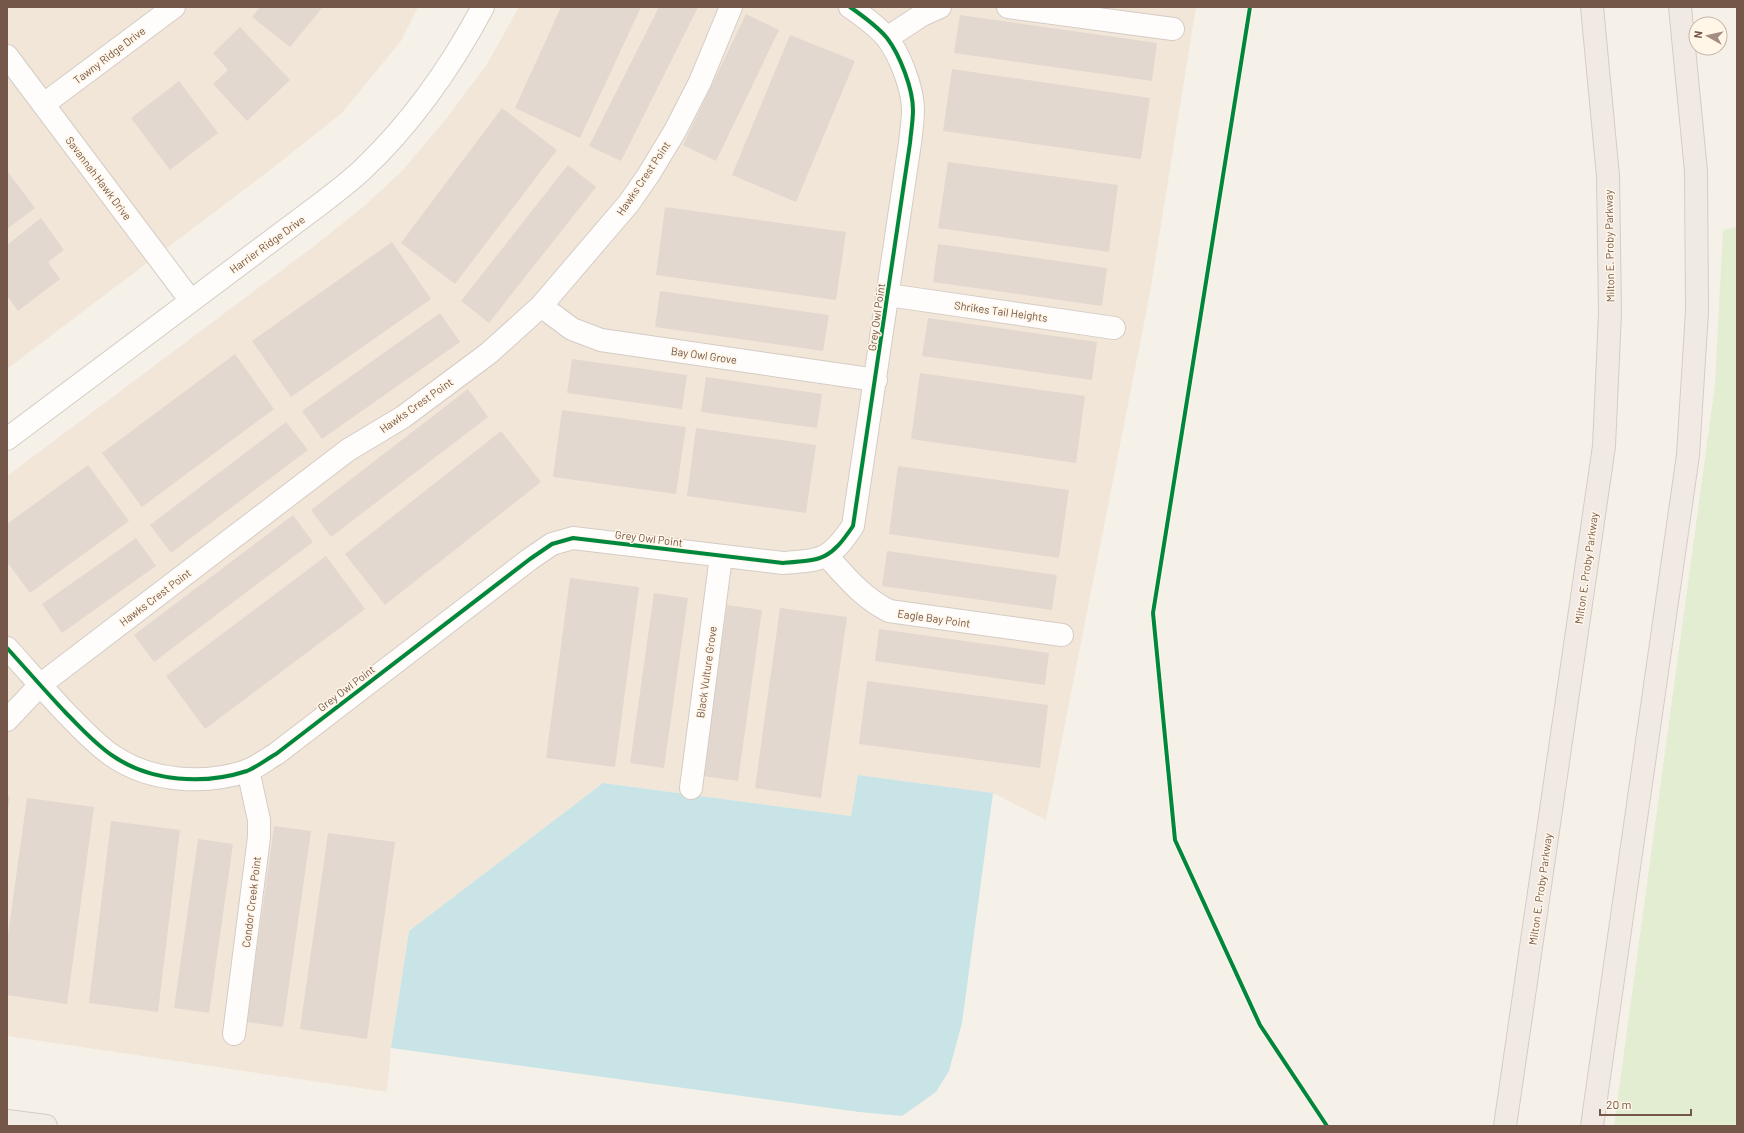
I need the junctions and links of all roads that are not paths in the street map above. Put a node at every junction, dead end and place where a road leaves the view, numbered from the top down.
1 (174, 7) edge
2 (483, 7) edge
3 (731, 7) edge
4 (850, 7) edge
5 (940, 7) edge
6 (1008, 7) edge
7 (1592, 7) edge
8 (1680, 7) edge
9 (1173, 29) dead end
10 (887, 38) junction
11 (7, 56) edge
12 (44, 104) junction
13 (888, 295) junction
14 (191, 301) junction
15 (541, 306) junction
16 (1114, 328) dead end
17 (876, 380) junction
18 (7, 439) edge
19 (721, 556) junction
20 (827, 556) junction
21 (1062, 635) dead end
22 (7, 648) edge
23 (40, 685) junction
24 (7, 720) edge
25 (248, 770) junction
26 (691, 788) dead end
27 (234, 1034) dead end
28 (7, 1121) edge
29 (46, 1126) edge
30 (1505, 1126) edge
31 (1592, 1126) edge

1 - 12 street, Tawny Ridge Drive
2 - 14 street, Harrier Ridge Drive
3 - 15 street, Hawks Crest Point
4 - 10 street, Grey Owl Point
5 - 10 street
6 - 9 street
7 - 30 highway, Milton E. Proby Parkway
8 - 31 highway
10 - 13 street, Grey Owl Point
11 - 12 street, Savannah Hawk Drive
12 - 14 street, Savannah Hawk Drive
13 - 16 street, Shrikes Tail Heights
13 - 17 street, Grey Owl Point
14 - 18 street, Harrier Ridge Drive
15 - 17 street, Bay Owl Grove
15 - 23 street, Hawks Crest Point
17 - 20 street, Grey Owl Point
19 - 20 street, Grey Owl Point
19 - 25 street, Grey Owl Point
19 - 26 street, Black Vulture Grove
20 - 21 street, Eagle Bay Point
22 - 23 street, Grey Owl Point
23 - 24 street, Hawks Crest Point
23 - 25 street, Grey Owl Point
25 - 27 street, Condor Creek Point
28 - 29 main road

